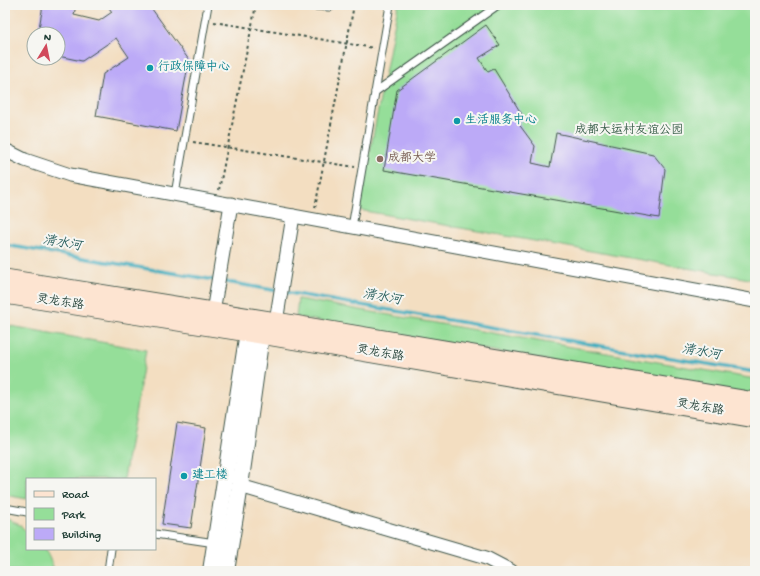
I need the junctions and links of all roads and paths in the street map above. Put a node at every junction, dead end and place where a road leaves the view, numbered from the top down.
1 (208, 5) edge
2 (256, 5) edge
3 (296, 5) edge
4 (335, 5) edge
5 (354, 5) edge
6 (390, 5) edge
7 (498, 5) edge
8 (205, 20) junction
9 (382, 50) junction
10 (375, 92) junction
11 (184, 141) junction
12 (5, 150) edge
13 (5, 156) edge
14 (25, 160) junction
15 (362, 168) junction
16 (175, 194) junction
17 (216, 202) junction
18 (231, 204) junction
19 (293, 216) junction
20 (313, 220) junction
21 (352, 227) junction
22 (5, 279) edge
23 (5, 294) edge
24 (755, 301) edge
25 (214, 305) junction
26 (263, 322) junction
27 (755, 402) edge
28 (755, 418) edge
29 (240, 486) junction
30 (5, 508) edge
31 (26, 512) edge
32 (156, 534) edge
33 (215, 542) junction
34 (111, 550) edge
35 (108, 571) edge
36 (211, 571) edge
37 (226, 571) edge
38 (511, 571) edge

1 - 8 lane
2 - 17 path
3 - 4 lane
5 - 20 path
6 - 9 lane
7 - 10 lane
8 - 9 path
8 - 11 lane
9 - 10 lane
10 - 15 lane
11 - 15 path
11 - 16 lane
12 - 14 street
13 - 14 lane
14 - 16 street
15 - 21 lane
16 - 17 street
17 - 18 street
18 - 19 street
18 - 25 street
19 - 20 street
19 - 26 street
20 - 21 street
21 - 24 street
22 - 25 main road, 灵龙东路
23 - 26 main road, 灵龙东路
25 - 26 main road, 灵龙东路
26 - 27 main road, 灵龙东路
26 - 28 main road, 灵龙东路
26 - 29 street
26 - 33 street
29 - 37 street
29 - 38 street
30 - 31 lane
32 - 33 lane
33 - 36 street
34 - 35 lane

